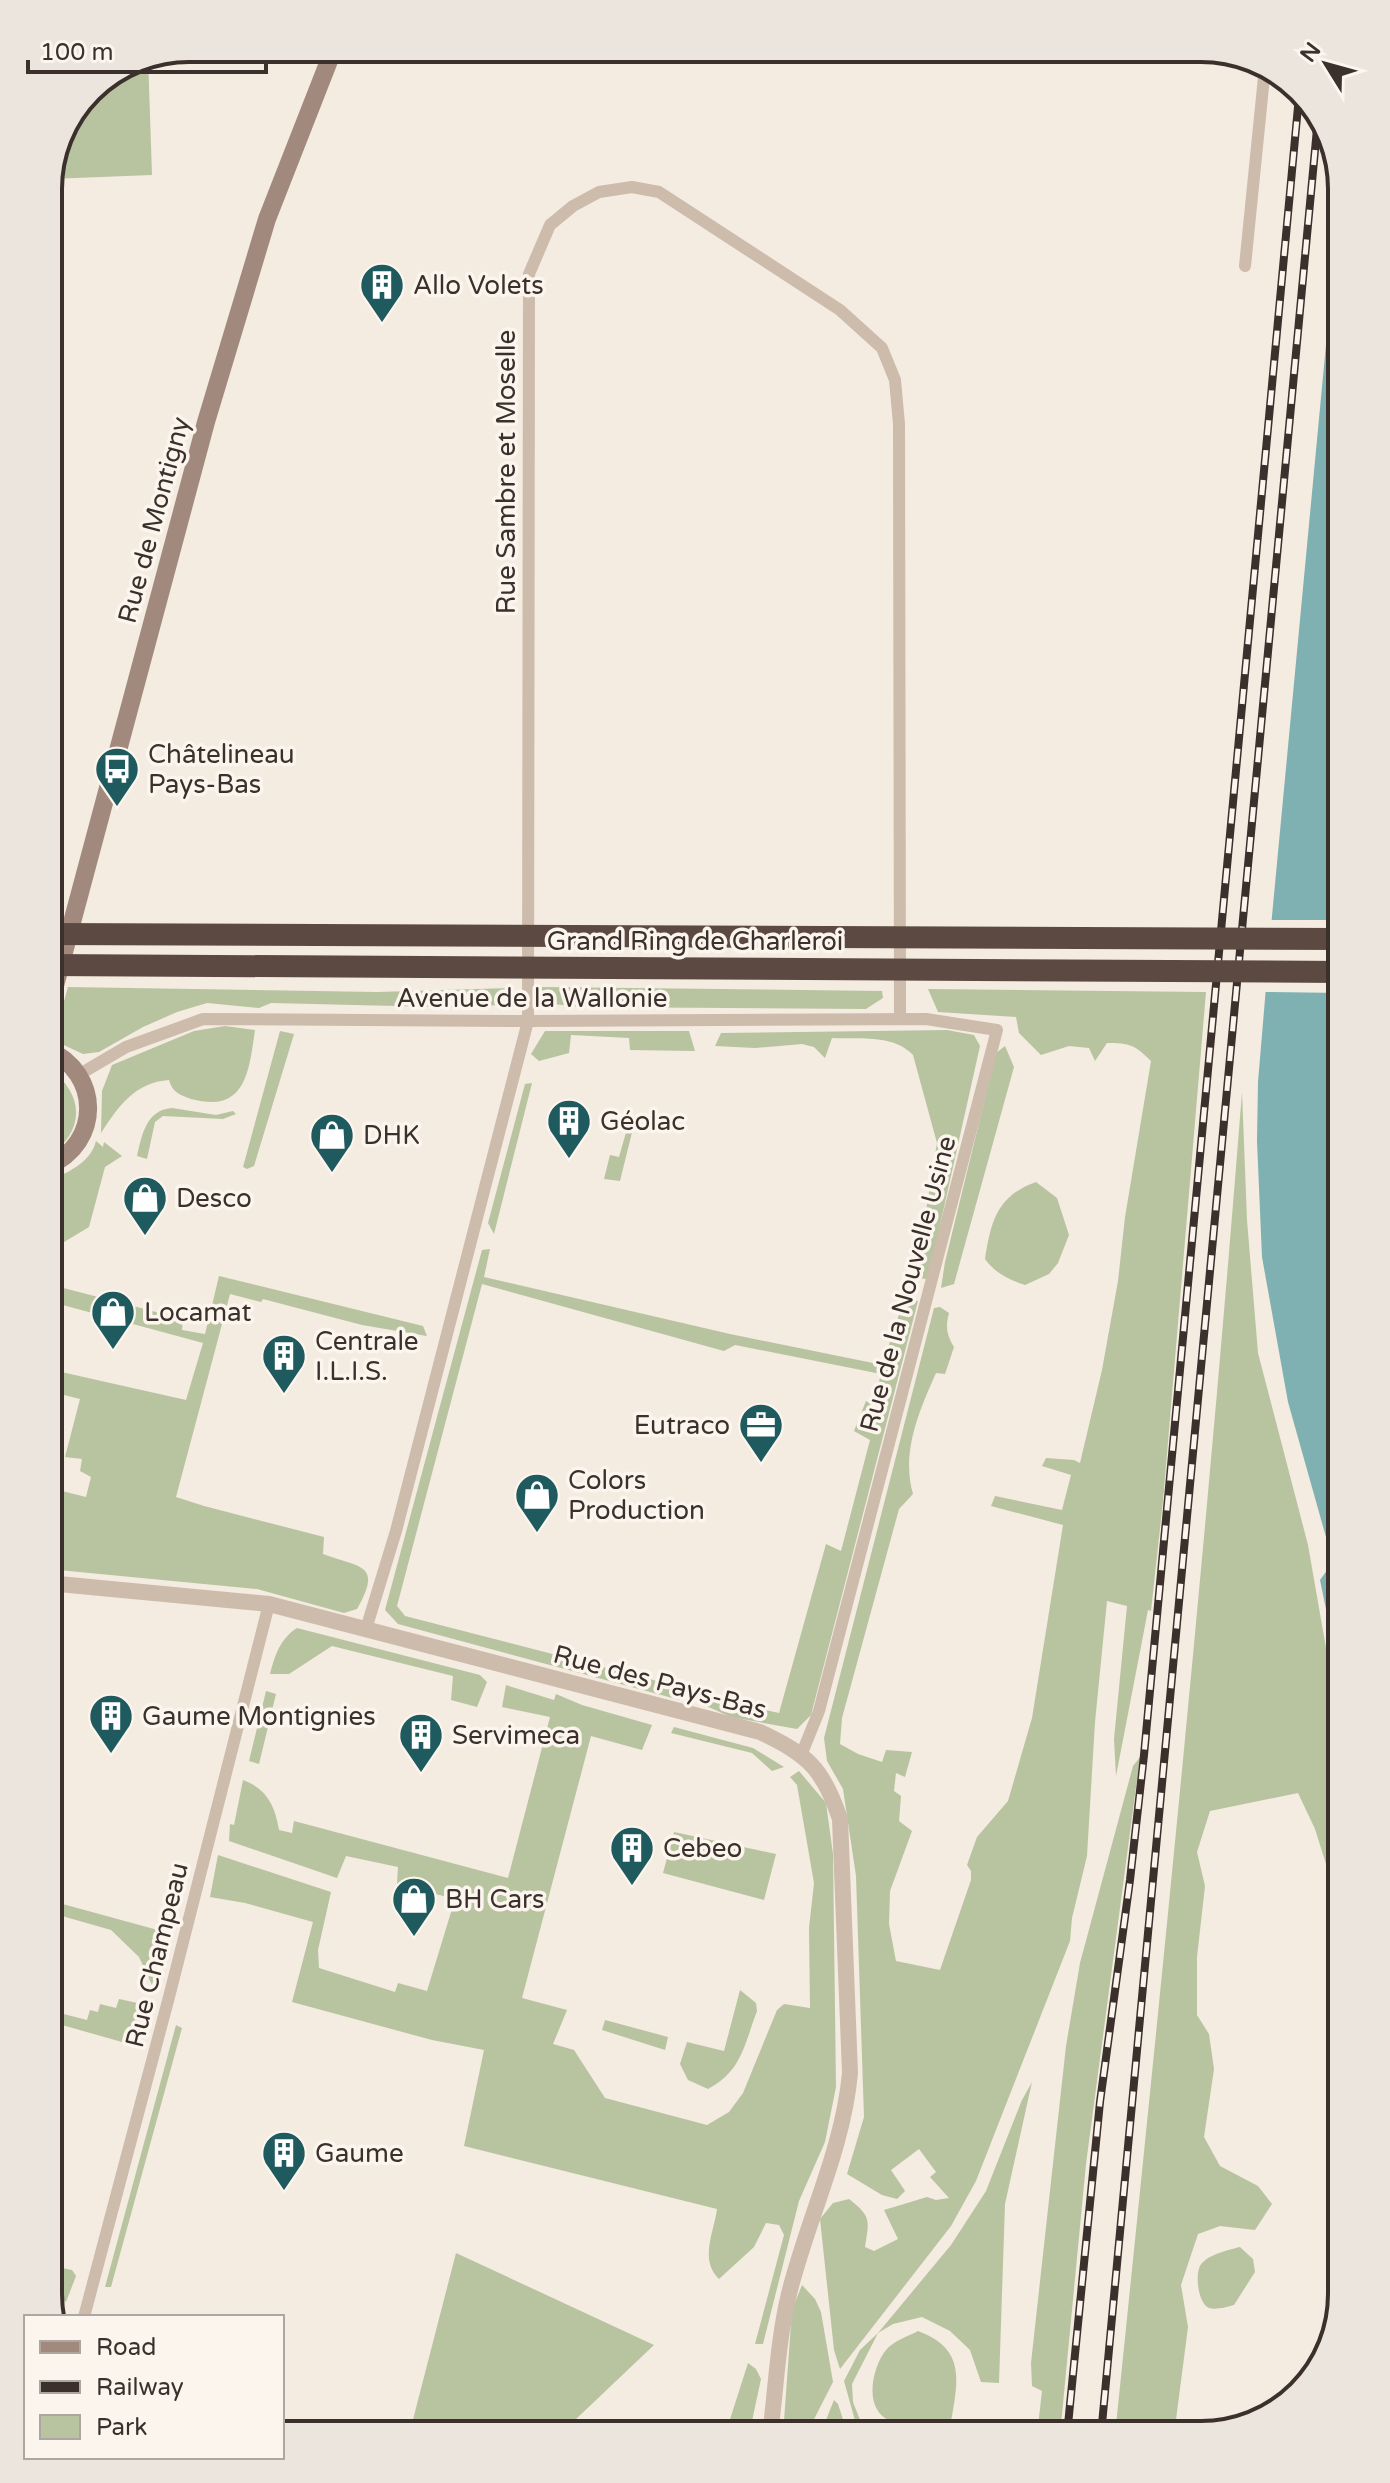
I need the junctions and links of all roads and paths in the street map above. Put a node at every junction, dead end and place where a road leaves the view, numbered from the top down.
1 (329, 62) edge
2 (1264, 79) edge
3 (1245, 266) dead end
4 (62, 934) edge
5 (1328, 939) edge
6 (62, 960) edge
7 (62, 965) edge
8 (1328, 972) edge
9 (900, 1019) junction
10 (528, 1021) junction
11 (997, 1030) joint
12 (62, 1056) edge
13 (80, 1074) junction
14 (62, 1160) edge
15 (62, 1584) edge
16 (269, 1604) junction
17 (366, 1629) junction
18 (802, 1753) junction
19 (85, 2315) edge
20 (772, 2421) edge

1 - 6 main road, Rue de Montigny
2 - 3 street
4 - 5 highway, Grand Ring de Charleroi, bridge
7 - 8 highway, Grand Ring de Charleroi, bridge
9 - 10 street, Avenue de la Wallonie
9 - 10 street, Rue Sambre et Moselle
9 - 11 street, Avenue de la Wallonie
10 - 13 street, Avenue de la Wallonie
10 - 17 street, Rue Sambre et Moselle
11 - 18 street, Rue de la Nouvelle Usine
12 - 13 main road
13 - 14 main road
15 - 16 street, Rue des Pays-Bas
16 - 17 street, Rue des Pays-Bas
16 - 19 street, Rue Champeau
17 - 18 street, Rue des Pays-Bas
18 - 20 street, Rue des Pays-Bas

